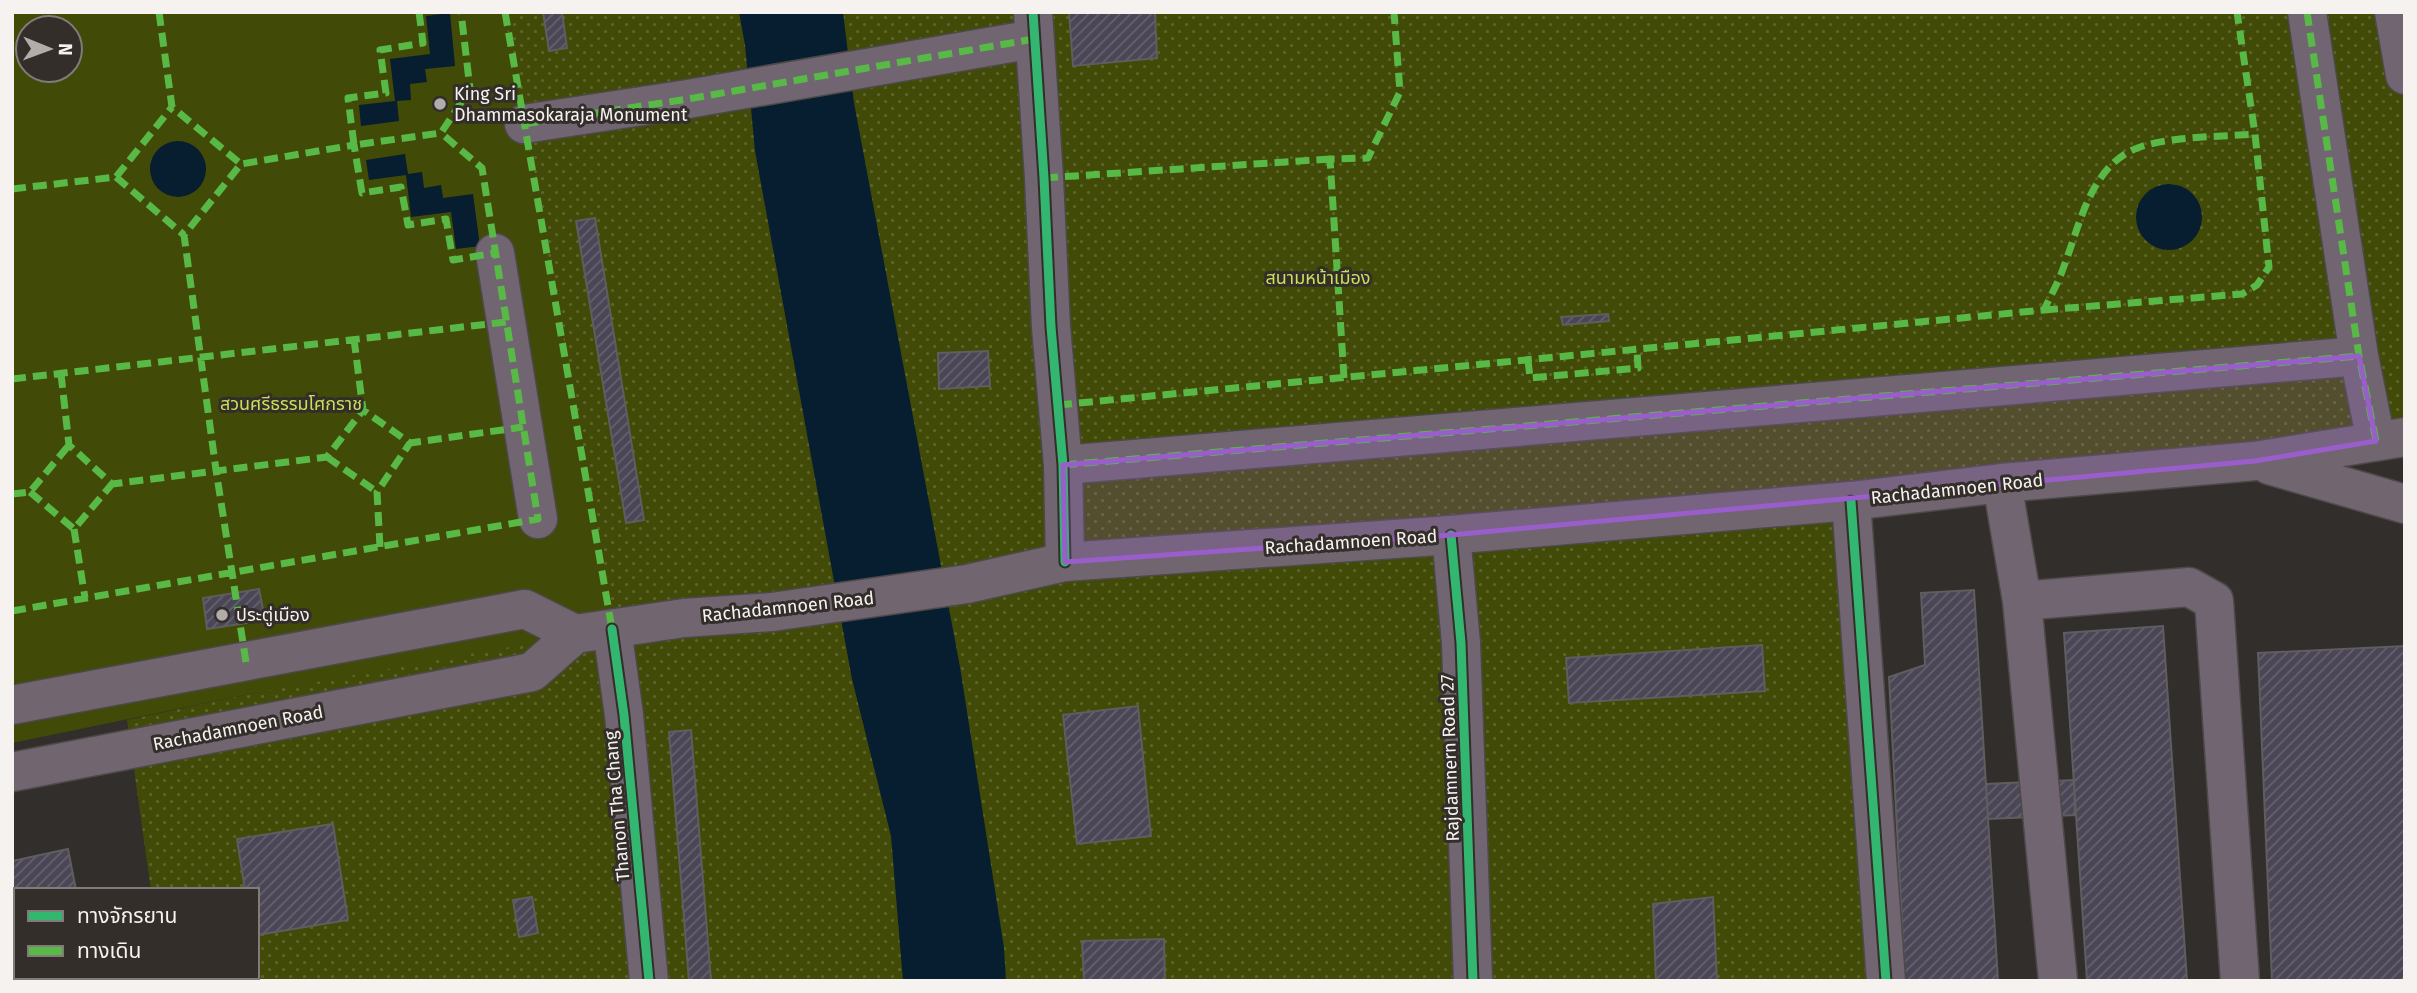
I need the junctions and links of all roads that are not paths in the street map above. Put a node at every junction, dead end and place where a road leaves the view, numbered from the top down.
1 (2307, 12) edge
2 (2394, 12) edge
3 (1033, 26) edge
4 (2405, 75) edge
5 (524, 124) dead end
6 (495, 253) dead end
7 (2359, 356) junction
8 (2390, 439) edge
9 (2255, 461) junction
10 (1063, 466) junction
11 (2002, 483) junction
12 (1851, 501) junction
13 (2398, 506) edge
14 (538, 519) dead end
15 (1451, 535) junction
16 (1065, 562) junction
17 (2022, 601) junction
18 (612, 629) junction
19 (575, 634) junction
20 (12, 705) edge
21 (12, 772) edge
22 (649, 981) edge
23 (1473, 981) edge
24 (1886, 981) edge
25 (2058, 981) edge
26 (2240, 981) edge

1 - 7 street
2 - 4 street
3 - 5 street
3 - 10 street
6 - 14 street
7 - 8 street
7 - 10 street
8 - 9 main road, Rachadamnoen Road
9 - 11 main road, Rachadamnoen Road
9 - 13 main road, Rachadamnoen Road
10 - 16 street
11 - 12 main road, Rachadamnoen Road
11 - 17 street
12 - 15 main road, Rachadamnoen Road
12 - 24 street
15 - 16 main road, Rachadamnoen Road
15 - 23 street, Rajdamnern Road 27
16 - 18 main road, Rachadamnoen Road
17 - 25 street
17 - 26 street
18 - 19 main road, Rachadamnoen Road
18 - 22 street, Thanon Tha Chang
19 - 20 main road
19 - 21 main road, Rachadamnoen Road

